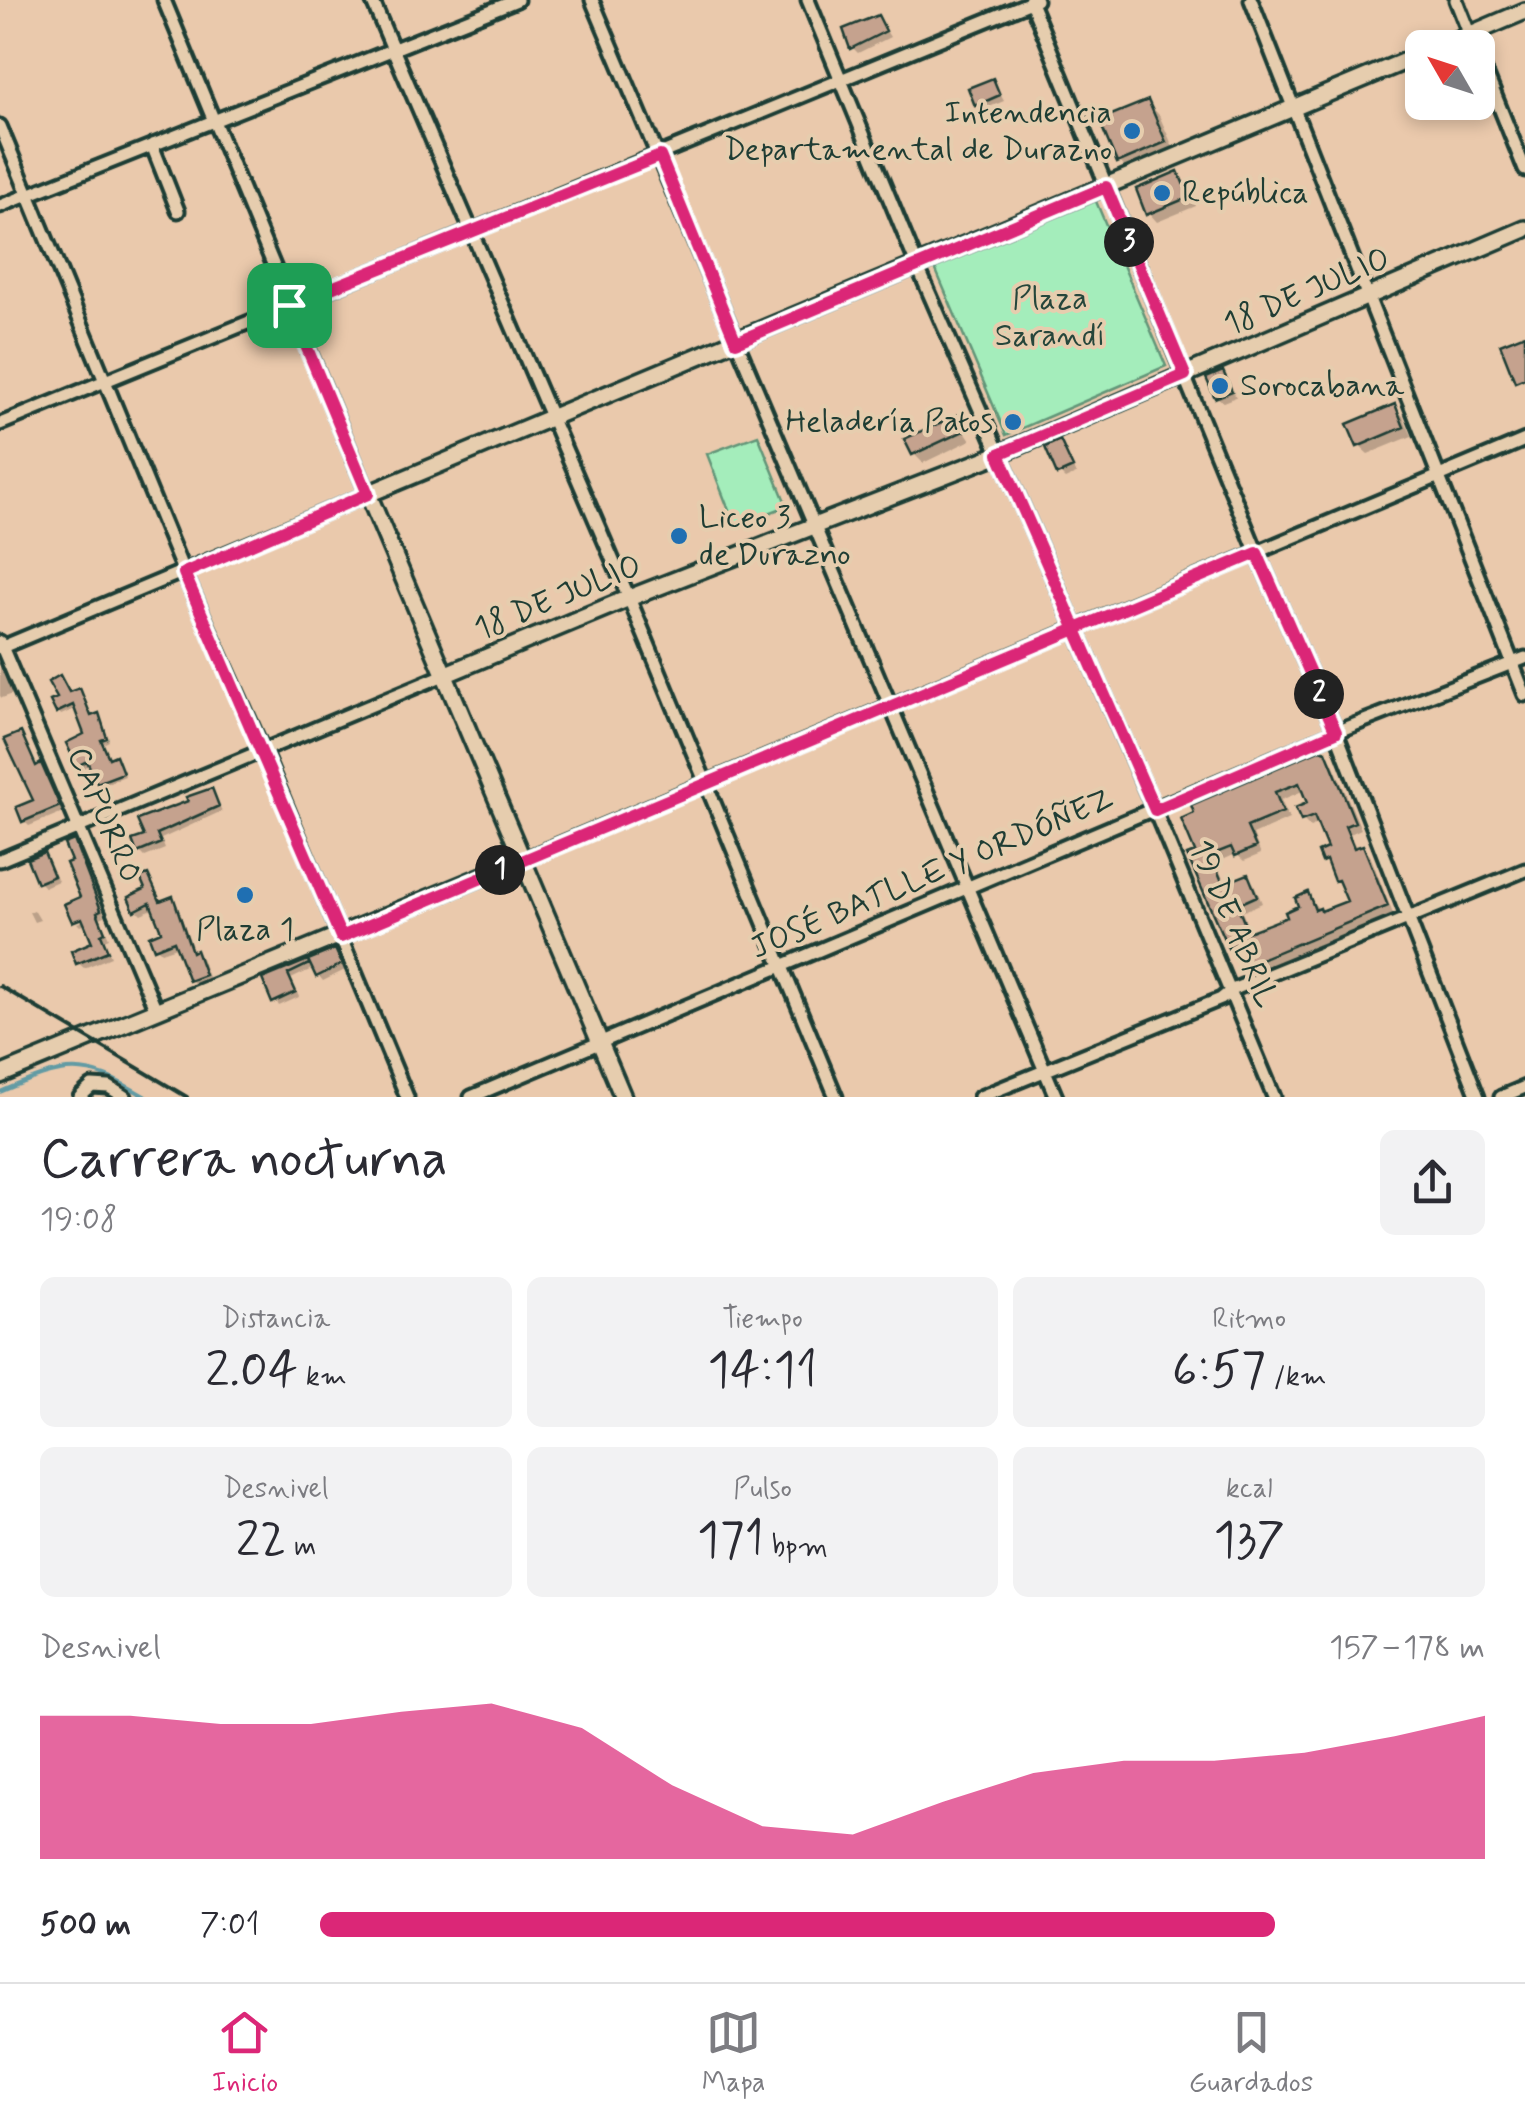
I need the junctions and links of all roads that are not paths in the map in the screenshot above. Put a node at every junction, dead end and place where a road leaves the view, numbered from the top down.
1 (164, 0) edge
2 (372, 0) edge
3 (517, 0) edge
4 (592, 0) edge
5 (808, 0) edge
6 (1251, 0) edge
7 (1456, 0) edge
8 (1032, 1) edge
9 (1525, 12) edge
10 (1468, 30) edge
11 (1495, 31) edge
12 (392, 48) junction
13 (1405, 61) edge
14 (842, 81) junction
15 (1495, 96) edge
16 (1292, 109) junction
17 (214, 120) junction
18 (0, 126) edge
19 (152, 145) junction
20 (660, 156) junction
21 (1525, 170) edge
22 (1106, 187) junction
23 (28, 194) junction
24 (0, 206) edge
25 (178, 211) dead end
26 (1525, 229) edge
27 (470, 230) junction
28 (917, 265) junction
29 (1367, 296) junction
30 (289, 305) junction
31 (736, 342) junction
32 (1185, 375) junction
33 (106, 380) junction
34 (551, 420) junction
35 (0, 424) edge
36 (1525, 440) edge
37 (999, 454) junction
38 (1440, 475) junction
39 (368, 494) junction
40 (814, 526) junction
41 (1257, 553) junction
42 (184, 573) junction
43 (629, 598) junction
44 (1076, 631) junction
45 (1, 646) edge
46 (1525, 658) edge
47 (1512, 663) junction
48 (444, 675) junction
49 (1525, 695) edge
50 (891, 707) junction
51 (1336, 732) junction
52 (264, 752) junction
53 (706, 785) junction
54 (1155, 810) junction
55 (79, 828) junction
56 (0, 860) edge
57 (522, 860) junction
58 (1525, 870) edge
59 (968, 890) junction
60 (1410, 916) junction
61 (341, 937) junction
62 (781, 967) junction
63 (1232, 990) junction
64 (156, 1010) junction
65 (599, 1043) junction
66 (1046, 1073) junction
67 (0, 1076) edge
68 (1525, 1087) edge
69 (80, 1097) edge
70 (125, 1097) edge
71 (407, 1097) edge
72 (471, 1097) edge
73 (623, 1097) edge
74 (836, 1097) edge
75 (980, 1097) edge
76 (1056, 1097) edge
77 (1274, 1097) edge
78 (1478, 1097) edge
79 (1501, 1097) edge

1 - 17 street
2 - 12 street
3 - 12 street
4 - 20 street
5 - 14 street, 19 DE ABRIL
6 - 16 street
7 - 10 street
8 - 14 street
8 - 22 street
9 - 11 street
12 - 17 street
12 - 27 street
13 - 16 street
14 - 20 street
14 - 28 street, 19 DE ABRIL
15 - 21 street
16 - 22 street
16 - 29 street
17 - 19 street
17 - 30 street
18 - 23 street
19 - 23 street
19 - 25 street
20 - 27 street
20 - 31 street
22 - 28 street
22 - 32 street
23 - 24 street
23 - 33 street
26 - 29 street, 18 DE JULIO
27 - 30 street
27 - 34 street
28 - 31 street
28 - 37 street, 19 DE ABRIL
29 - 32 street, 18 DE JULIO
29 - 38 street
30 - 33 street
30 - 39 street
31 - 34 street
31 - 40 street
32 - 37 street, 18 DE JULIO
32 - 41 street
33 - 35 street
33 - 42 street
34 - 39 street
34 - 43 street
36 - 38 street
37 - 40 street, 18 DE JULIO
37 - 44 street, 19 DE ABRIL
38 - 41 street
38 - 47 street
39 - 42 street
39 - 48 street
40 - 43 street, 18 DE JULIO
40 - 50 street
41 - 44 street
41 - 51 street
42 - 45 street
42 - 52 street
43 - 48 street, 18 DE JULIO
43 - 53 street
44 - 50 street
44 - 54 street, 19 DE ABRIL
45 - 55 street, CAPURRO
46 - 47 street, JOSÉ BATLLE Y ORDÓÑEZ
47 - 49 street
47 - 51 street, JOSÉ BATLLE Y ORDÓÑEZ
48 - 52 street, 18 DE JULIO
48 - 57 street
50 - 53 street
50 - 59 street
51 - 54 street, JOSÉ BATLLE Y ORDÓÑEZ
51 - 60 street
52 - 55 street, 18 DE JULIO
52 - 61 street
53 - 57 street
53 - 62 street
54 - 59 street, JOSÉ BATLLE Y ORDÓÑEZ
54 - 63 street, 19 DE ABRIL
55 - 56 street, 18 DE JULIO
55 - 64 street, CAPURRO
57 - 61 street
57 - 65 street
58 - 60 street
59 - 62 street, JOSÉ BATLLE Y ORDÓÑEZ
59 - 66 street
60 - 63 street
60 - 78 street
61 - 64 street
61 - 71 street
62 - 65 street, JOSÉ BATLLE Y ORDÓÑEZ
62 - 74 street
63 - 66 street
63 - 77 street, 19 DE ABRIL
64 - 67 street
65 - 72 street, JOSÉ BATLLE Y ORDÓÑEZ
65 - 73 street
66 - 75 street
66 - 76 street
68 - 79 street
69 - 70 street

